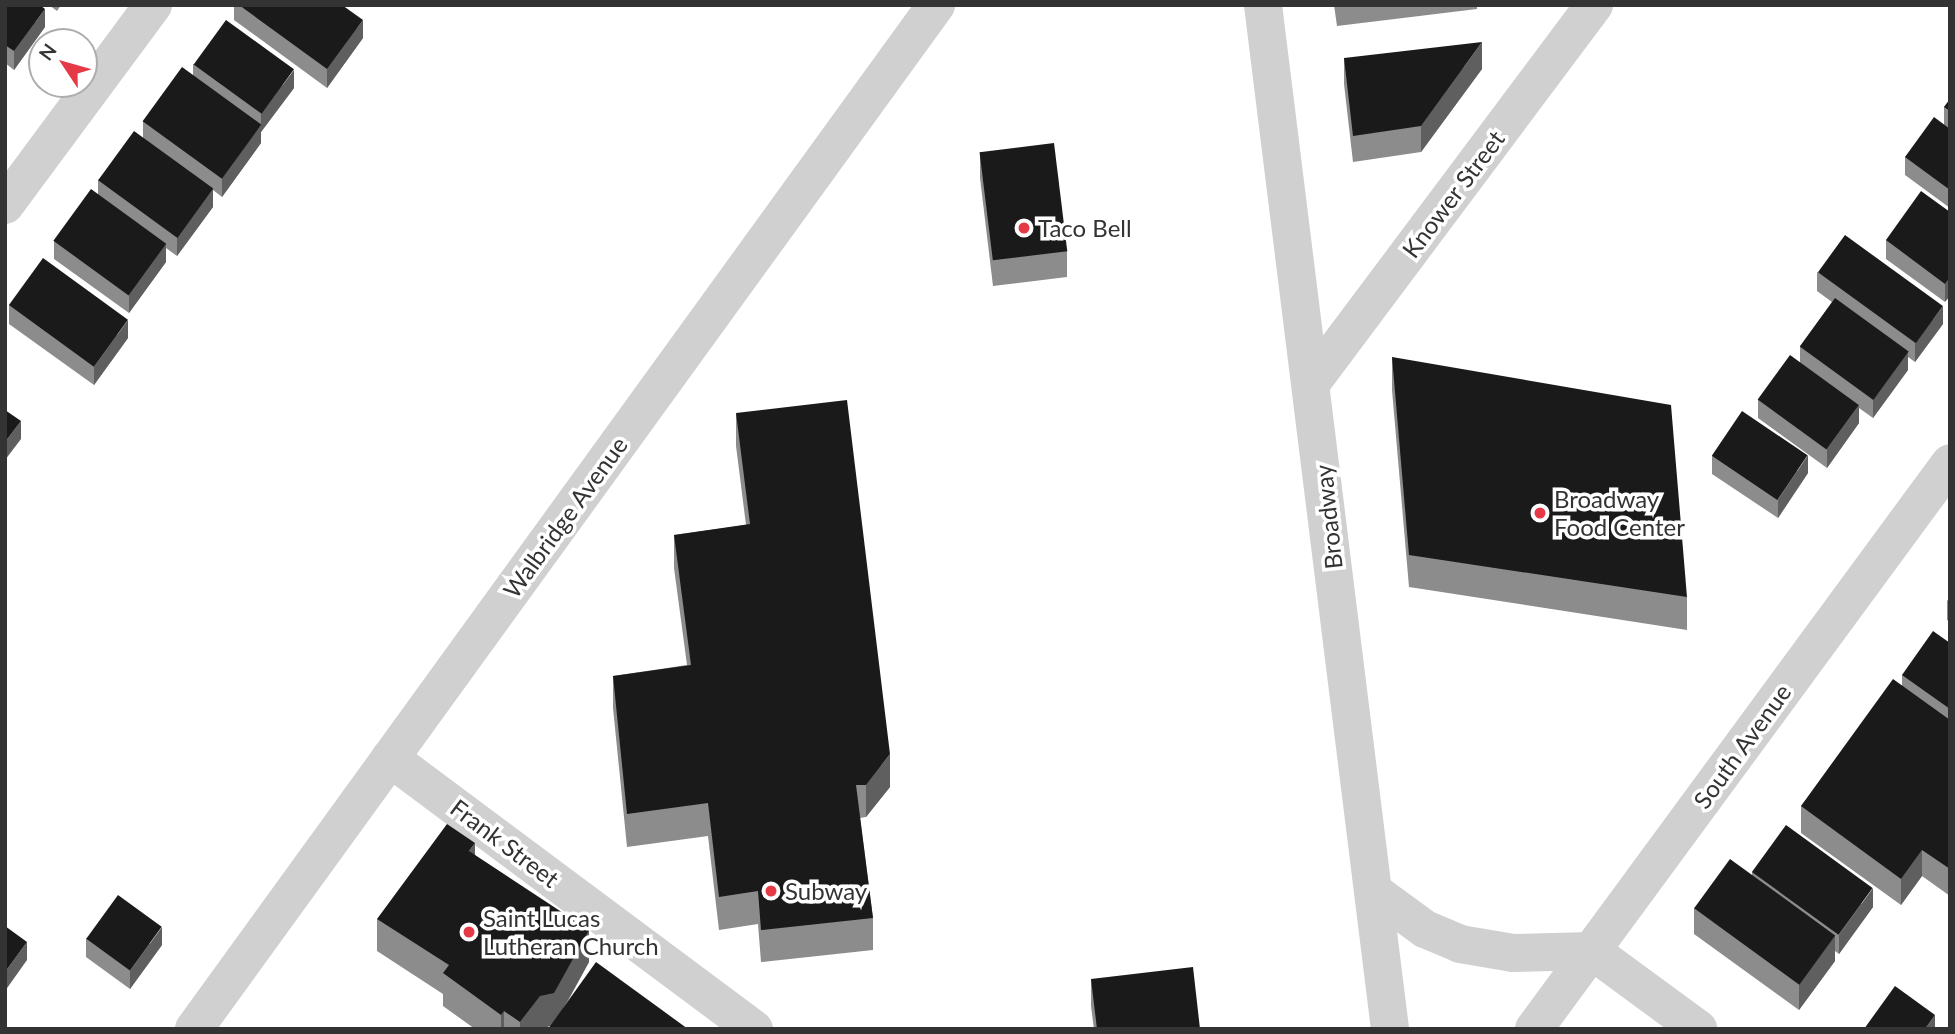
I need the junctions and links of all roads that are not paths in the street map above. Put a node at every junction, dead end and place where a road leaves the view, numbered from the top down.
1 (153, 5) edge
2 (936, 5) edge
3 (1263, 5) edge
4 (1594, 5) edge
5 (5, 205) edge
6 (1312, 382) junction
7 (1950, 463) edge
8 (390, 758) junction
9 (1373, 891) junction
10 (1592, 951) junction
11 (194, 1029) edge
12 (754, 1029) edge
13 (1390, 1029) edge
14 (1534, 1029) edge
15 (1698, 1029) edge

1 - 5 street
2 - 8 street, Walbridge Avenue
3 - 6 street, Broadway
4 - 6 street, Knower Street
6 - 9 street, Broadway
7 - 10 street, South Avenue
8 - 11 street, Walbridge Avenue
8 - 12 street, Frank Street
9 - 10 street
9 - 13 street, Broadway
10 - 14 street, South Avenue
10 - 15 street

